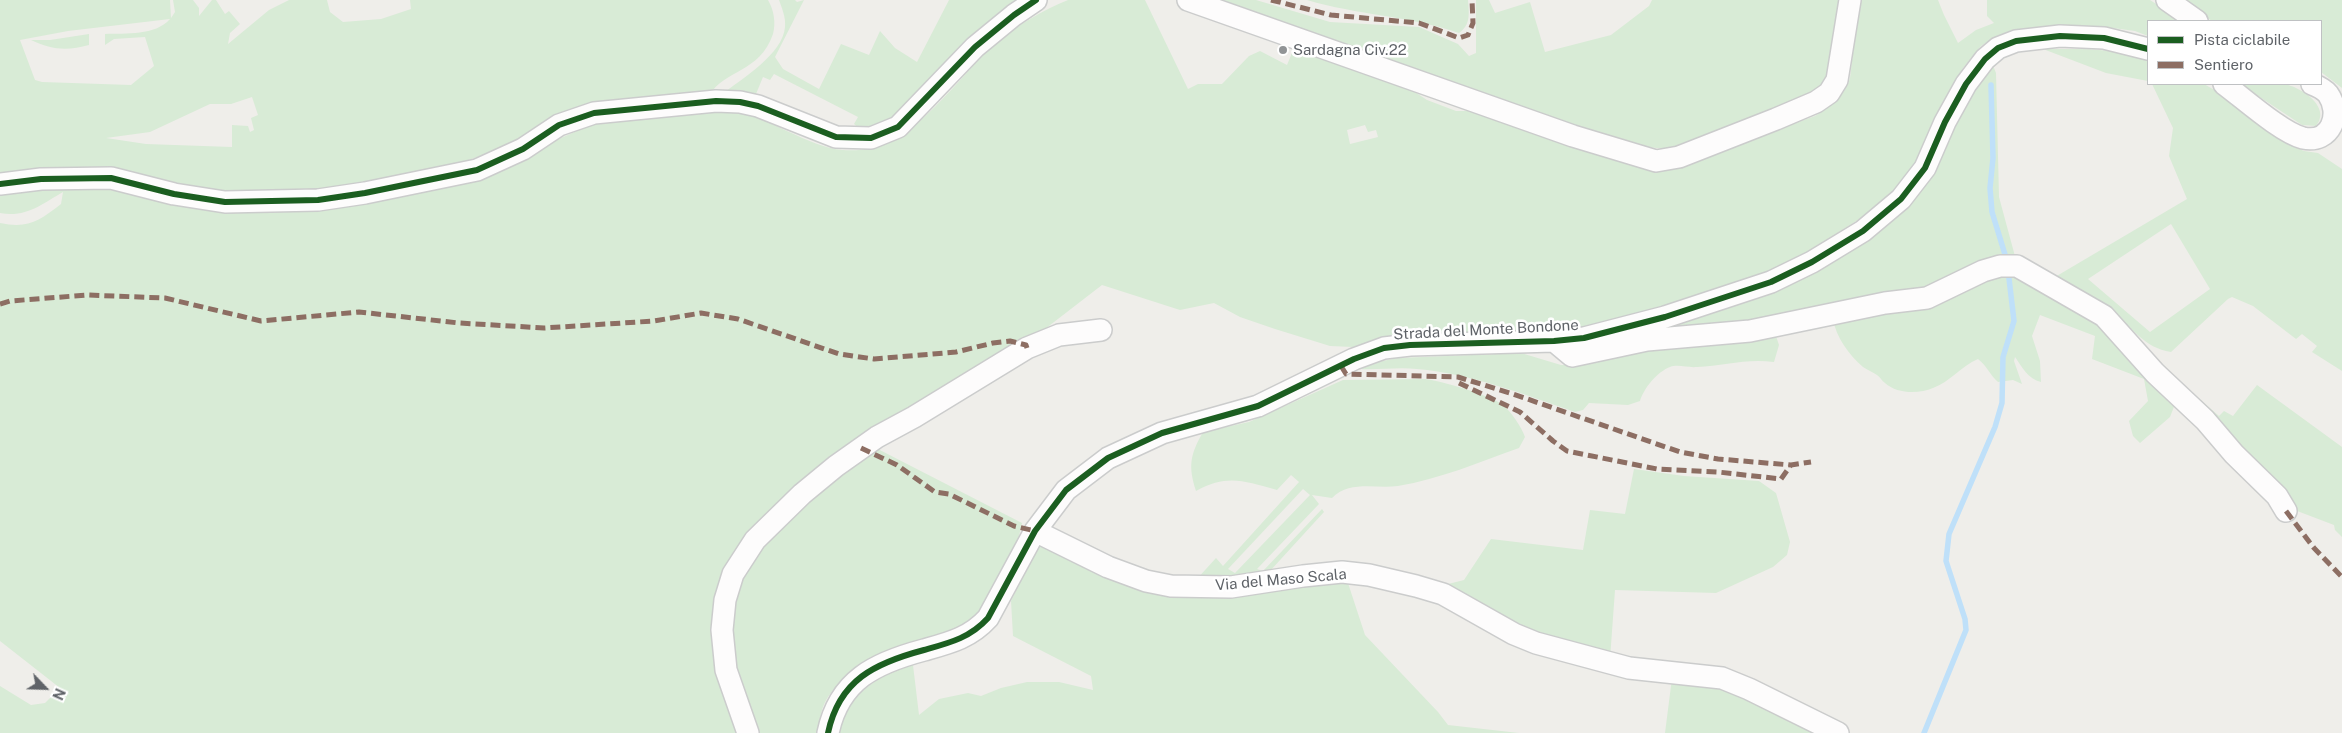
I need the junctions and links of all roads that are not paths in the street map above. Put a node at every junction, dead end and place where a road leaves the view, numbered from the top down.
1 (1036, 0) edge
2 (1188, 0) edge
3 (1850, 0) edge
4 (2167, 0) edge
5 (2196, 20) edge
6 (2147, 49) edge
7 (2225, 85) edge
8 (2314, 85) edge
9 (0, 184) edge
10 (1101, 330) dead end
11 (1554, 341) junction
12 (2286, 511) dead end
13 (1034, 531) junction
14 (748, 733) edge
15 (828, 733) edge
16 (1838, 733) edge

1 - 9 street
2 - 3 street
4 - 5 street
6 - 11 street, Strada del Monte Bondone
7 - 8 street
10 - 14 street
11 - 12 street
11 - 13 street, Strada del Monte Bondone
13 - 15 street, Strada del Monte Bondone
13 - 16 street, Via del Maso Scala

